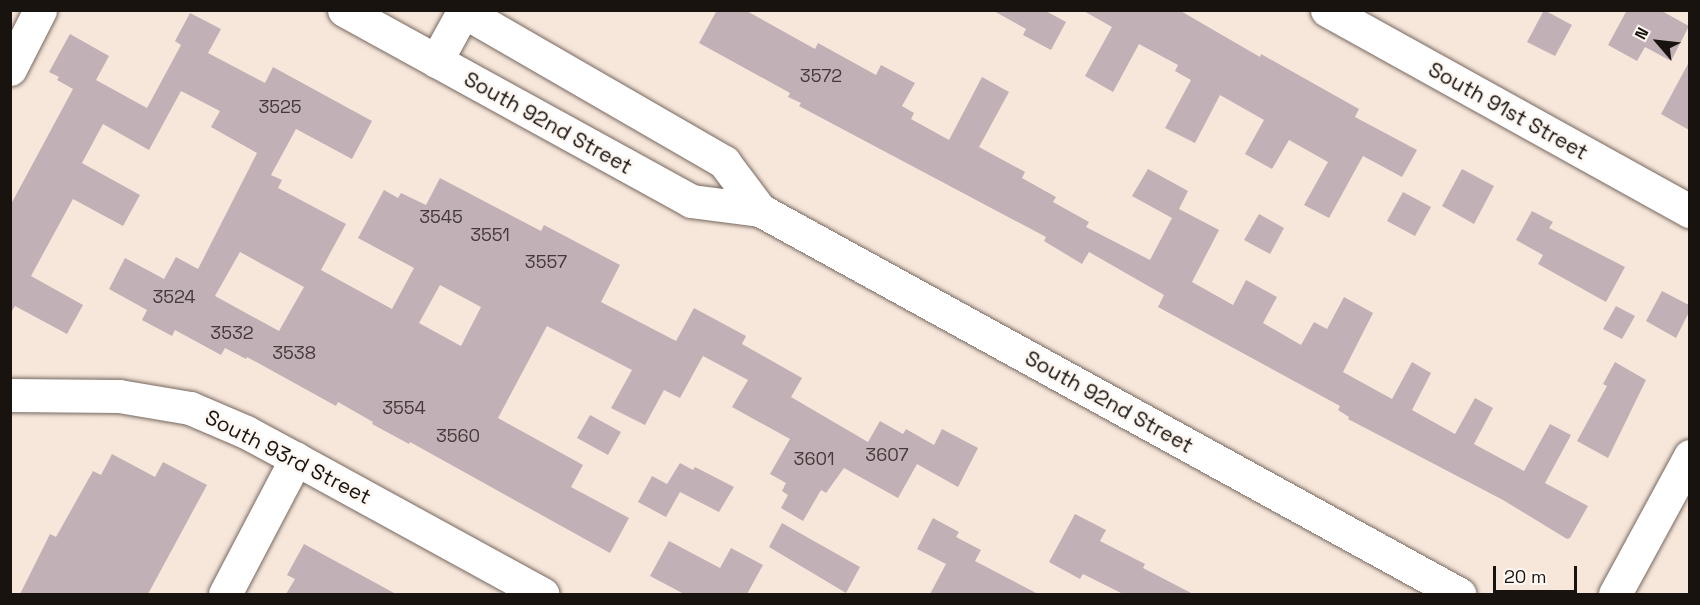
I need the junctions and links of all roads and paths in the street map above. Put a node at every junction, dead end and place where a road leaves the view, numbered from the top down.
1 (40, 10) edge
2 (344, 10) edge
3 (1327, 10) edge
4 (463, 11) edge
5 (13, 58) edge
6 (436, 61) junction
7 (760, 210) junction
8 (1689, 211) edge
9 (10, 395) edge
10 (1689, 456) edge
11 (296, 459) junction
12 (225, 594) edge
13 (543, 594) edge
14 (1459, 594) edge
15 (1615, 594) edge

1 - 5 main road
2 - 6 main road, South 92nd Street
3 - 8 main road, South 91st Street
4 - 6 main road
4 - 7 main road, South 92nd Street
6 - 7 main road, South 92nd Street
7 - 14 main road, South 92nd Street
9 - 11 main road, South 93rd Street
10 - 15 main road
11 - 12 main road
11 - 13 main road, South 93rd Street

